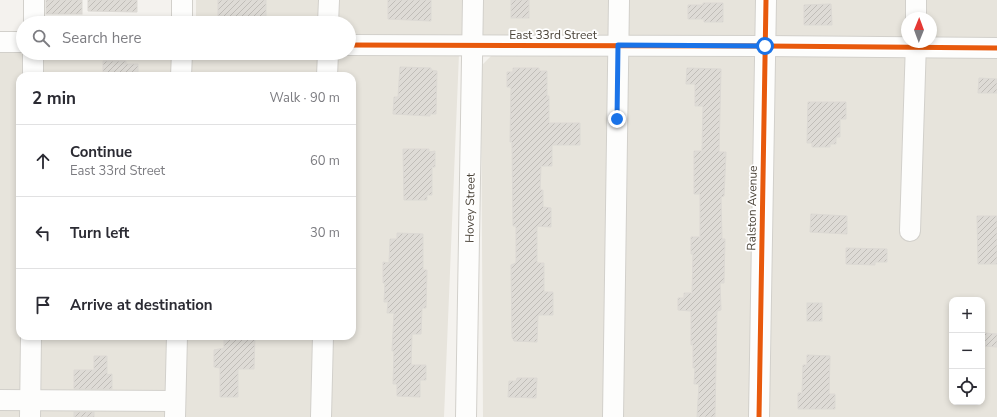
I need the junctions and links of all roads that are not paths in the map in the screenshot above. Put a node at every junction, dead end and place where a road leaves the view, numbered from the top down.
1 (34, 0) edge
2 (182, 0) edge
3 (329, 0) edge
4 (473, 0) edge
5 (619, 0) edge
6 (766, 0) edge
7 (916, 0) edge
8 (916, 12) edge
9 (34, 16) edge
10 (182, 16) edge
11 (328, 16) edge
12 (0, 42) edge
13 (16, 42) edge
14 (356, 45) edge
15 (473, 45) junction
16 (618, 45) junction
17 (901, 45) edge
18 (765, 46) junction
19 (937, 46) edge
20 (916, 48) edge
21 (997, 48) edge
22 (33, 60) edge
23 (182, 60) edge
24 (328, 60) edge
25 (33, 72) edge
26 (181, 72) edge
27 (327, 72) edge
28 (910, 231) dead end
29 (31, 340) edge
30 (177, 340) edge
31 (323, 340) edge
32 (0, 400) edge
33 (30, 409) edge
34 (175, 409) edge
35 (321, 417) edge
36 (466, 417) edge
37 (613, 417) edge
38 (759, 417) edge

1 - 9 street
2 - 10 street
3 - 11 street
4 - 15 street, Hovey Street
5 - 16 street
6 - 18 street, Ralston Avenue
7 - 8 street
12 - 13 street
14 - 15 street, East 33rd Street
15 - 16 street, East 33rd Street
15 - 36 street, Hovey Street
16 - 18 street, East 33rd Street
16 - 37 street
17 - 18 street, East 33rd Street
18 - 38 street, Ralston Avenue
19 - 21 street, East 33rd Street
20 - 28 street
22 - 25 street
23 - 26 street
24 - 27 street
29 - 33 street
30 - 34 street
31 - 35 street
32 - 33 street
33 - 34 street

